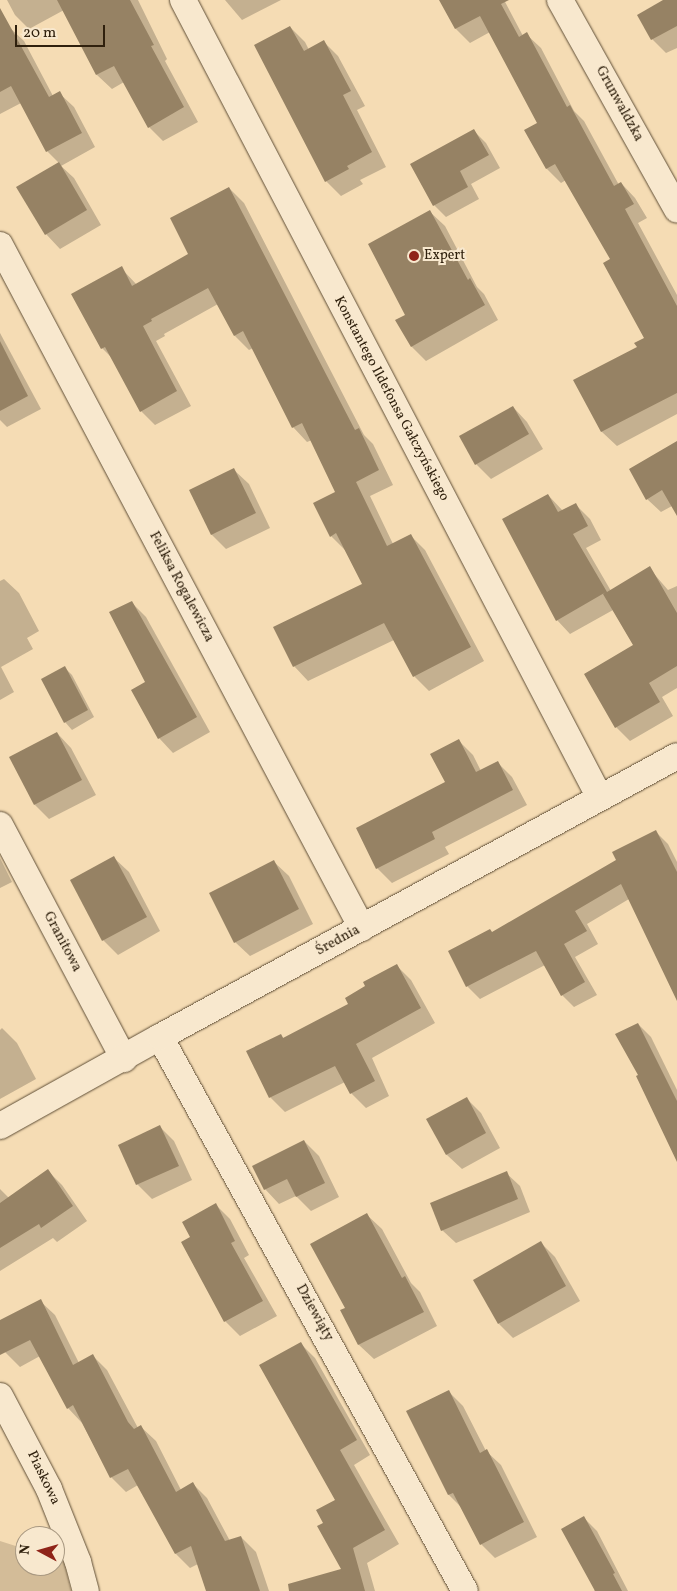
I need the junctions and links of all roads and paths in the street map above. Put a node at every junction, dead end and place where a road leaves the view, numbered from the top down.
1 (183, 0) edge
2 (560, 0) edge
3 (677, 209) edge
4 (0, 245) edge
5 (675, 762) edge
6 (600, 798) junction
7 (0, 825) edge
8 (362, 928) junction
9 (160, 1037) junction
10 (124, 1058) junction
11 (0, 1126) edge
12 (0, 1396) edge
13 (86, 1591) edge
14 (465, 1591) edge

1 - 6 street, Konstantego Ildefonsa Gałczyńskiego
2 - 3 street, Grunwaldzka
4 - 8 street, Feliksa Rogalewicza
5 - 6 street, Średnia
6 - 8 street, Średnia
7 - 10 street, Granitowa
8 - 9 street, Średnia
9 - 10 street, Średnia
9 - 14 street, Dziewiąty
10 - 11 street, Średnia
12 - 13 street, Piaskowa

